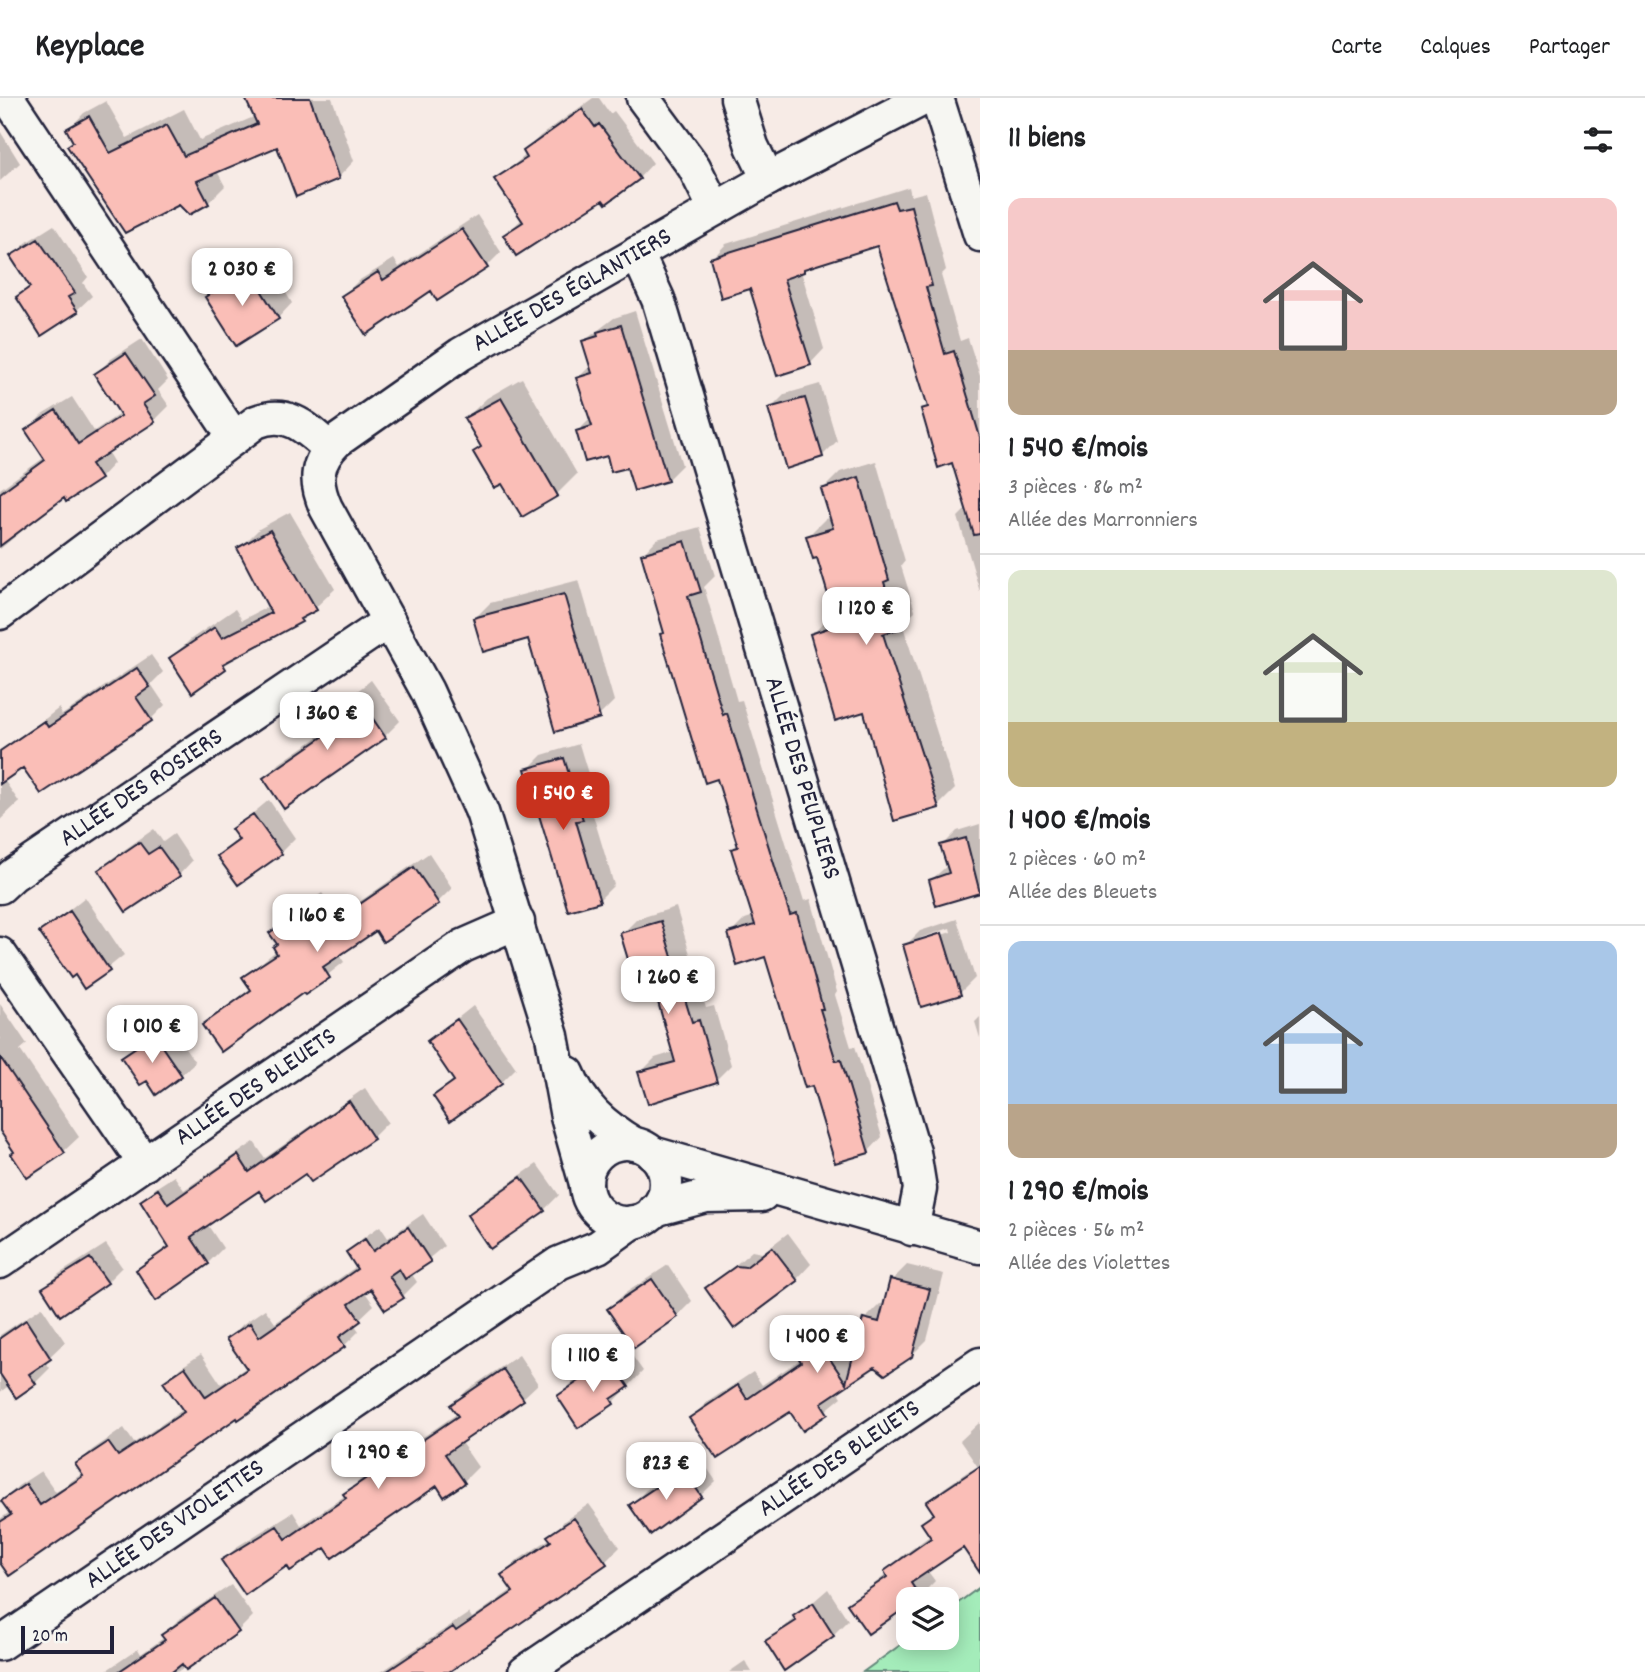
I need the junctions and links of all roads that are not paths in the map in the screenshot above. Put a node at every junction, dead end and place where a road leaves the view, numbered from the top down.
1 (8, 98) edge
2 (643, 98) edge
3 (737, 98) edge
4 (925, 98) edge
5 (937, 98) edge
6 (768, 179) junction
7 (715, 209) junction
8 (980, 235) edge
9 (638, 253) junction
10 (233, 436) junction
11 (329, 448) junction
12 (0, 612) edge
13 (389, 621) junction
14 (0, 887) edge
15 (518, 922) junction
16 (0, 954) edge
17 (552, 1036) junction
18 (643, 1148) junction
19 (145, 1164) junction
20 (588, 1193) junction
21 (812, 1201) junction
22 (644, 1216) junction
23 (912, 1229) junction
24 (980, 1247) edge
25 (0, 1262) edge
26 (559, 1263) junction
27 (980, 1364) edge
28 (0, 1644) edge
29 (525, 1672) edge

1 - 10 street
2 - 7 street
3 - 6 street
4 - 6 street, ALLÉE DES ÉGLANTIERS
5 - 8 street
6 - 7 street, ALLÉE DES ÉGLANTIERS
7 - 9 street, ALLÉE DES ÉGLANTIERS
9 - 11 street, ALLÉE DES ÉGLANTIERS
9 - 23 street, ALLÉE DES PEUPLIERS
10 - 11 street
10 - 12 street
11 - 13 street
13 - 14 street, ALLÉE DES ROSIERS
13 - 15 street
15 - 17 street
15 - 19 street, ALLÉE DES BLEUETS
16 - 19 street
17 - 18 street
17 - 20 street
18 - 20 street
18 - 21 street
18 - 22 street
19 - 25 street, ALLÉE DES BLEUETS
20 - 22 street
20 - 26 street, ALLÉE DES VIOLETTES
21 - 22 street, ALLÉE DES VIOLETTES
21 - 23 street
22 - 26 street, ALLÉE DES VIOLETTES
23 - 24 street
26 - 28 street, ALLÉE DES VIOLETTES
27 - 29 street, ALLÉE DES BLEUETS

